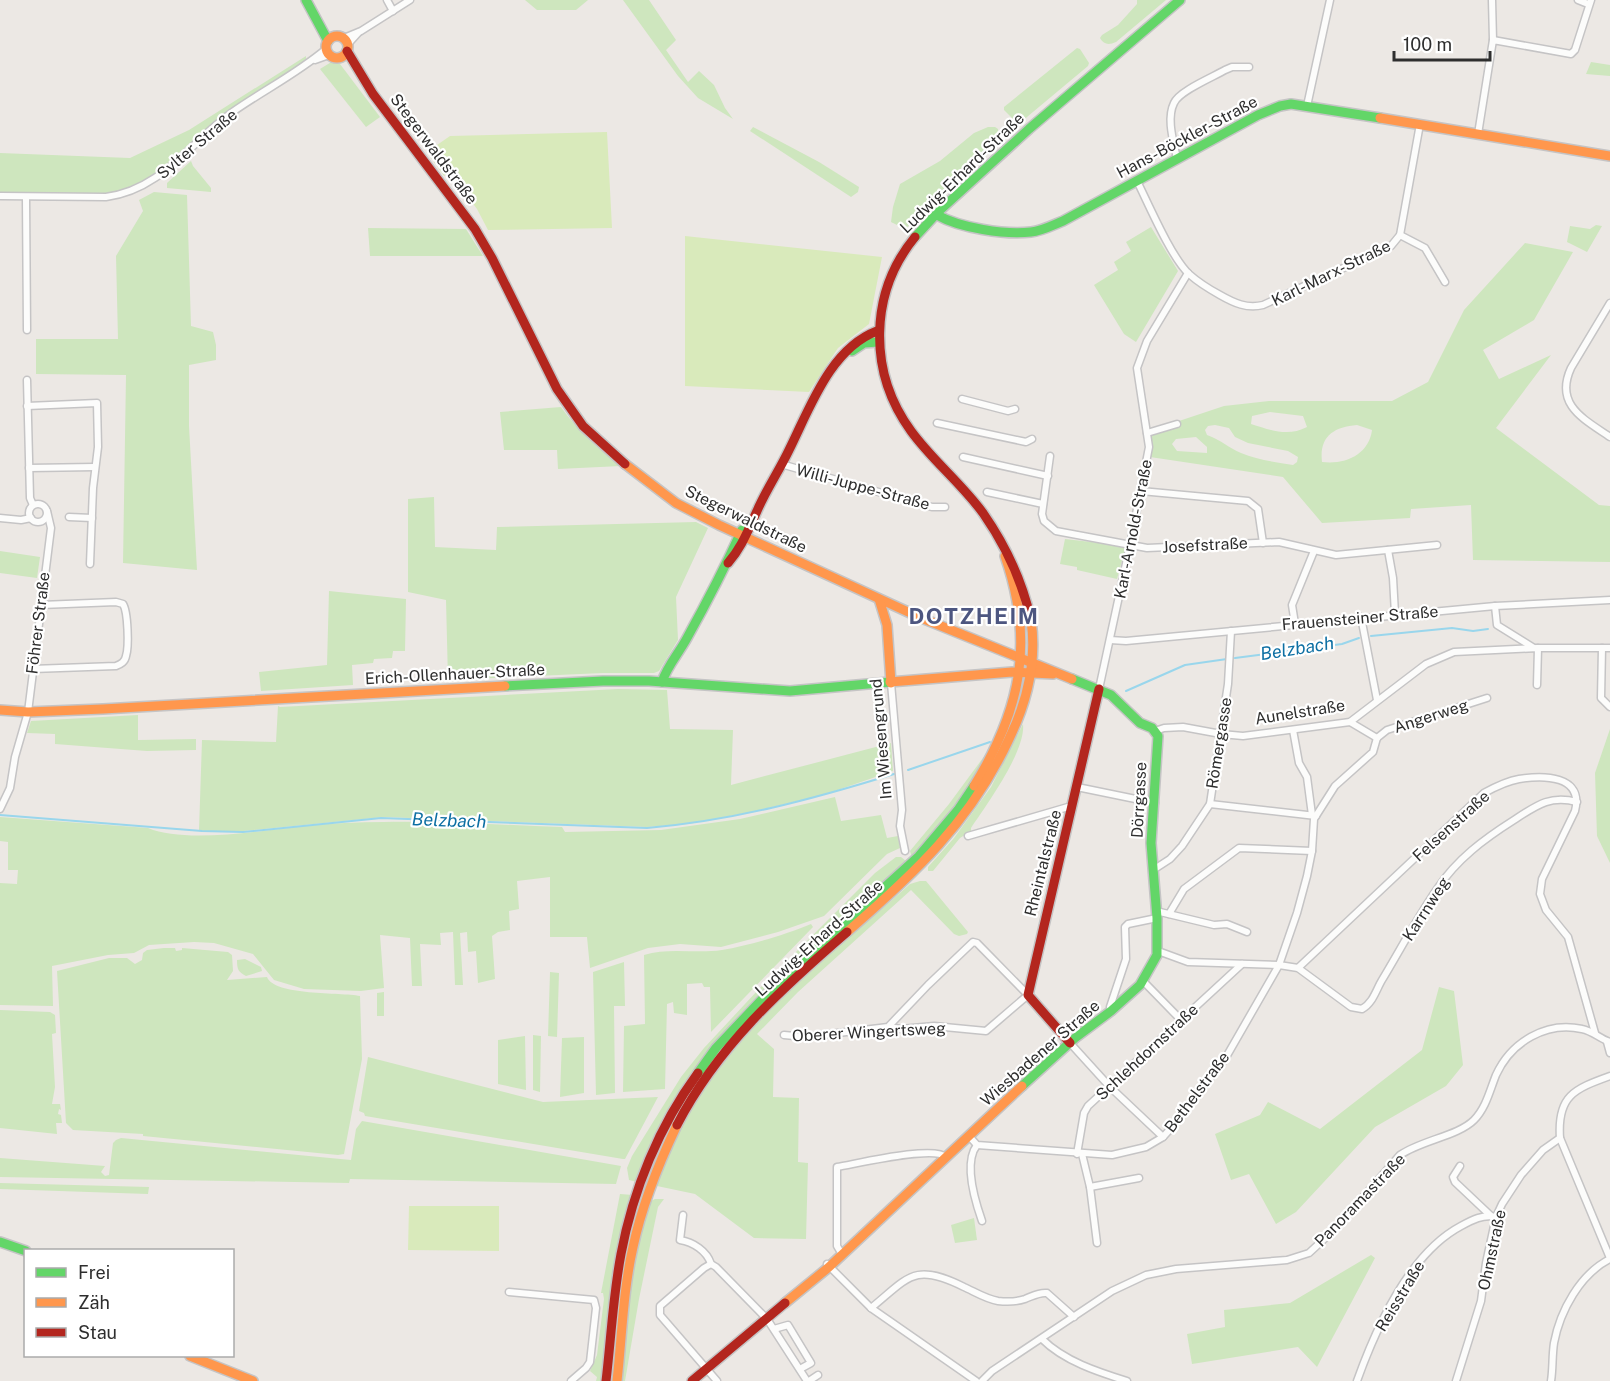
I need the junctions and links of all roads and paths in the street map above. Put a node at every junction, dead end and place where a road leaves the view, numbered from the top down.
1 (306, 0) edge
2 (387, 0) edge
3 (410, 0) edge
4 (1180, 0) edge
5 (1330, 0) edge
6 (1492, 0) edge
7 (1578, 0) edge
8 (1589, 2) edge
9 (393, 10) junction
10 (1493, 40) junction
11 (337, 47) junction
12 (1249, 67) dead end
13 (1307, 106) junction
14 (1420, 124) junction
15 (1478, 134) junction
16 (1610, 156) edge
17 (1177, 159) junction
18 (1137, 181) junction
19 (0, 196) edge
20 (26, 198) junction
21 (940, 212) junction
22 (1400, 236) junction
23 (1188, 273) junction
24 (1446, 282) dead end
25 (1610, 303) edge
26 (27, 330) dead end
27 (877, 331) junction
28 (878, 342) junction
29 (841, 360) junction
30 (27, 380) dead end
31 (963, 399) dead end
32 (27, 406) junction
33 (1015, 409) dead end
34 (937, 423) dead end
35 (1177, 424) dead end
36 (1147, 433) junction
37 (1610, 437) edge
38 (1032, 439) dead end
39 (1050, 456) dead end
40 (963, 457) dead end
41 (781, 464) junction
42 (95, 467) junction
43 (29, 468) junction
44 (1048, 476) junction
45 (1141, 491) junction
46 (987, 492) dead end
47 (1043, 504) junction
48 (33, 505) junction
49 (945, 507) dead end
50 (47, 511) junction
51 (69, 517) dead end
52 (0, 518) edge
53 (31, 518) junction
54 (92, 518) junction
55 (41, 522) junction
56 (995, 532) junction
57 (50, 535) junction
58 (742, 536) junction
59 (1263, 543) junction
60 (1130, 545) junction
61 (1437, 545) dead end
62 (1388, 550) junction
63 (1314, 551) junction
64 (90, 564) dead end
65 (879, 599) junction
66 (1610, 600) edge
67 (41, 605) junction
68 (1495, 606) junction
69 (905, 611) junction
70 (1395, 614) junction
71 (1361, 617) junction
72 (1295, 624) junction
73 (887, 625) junction
74 (1231, 631) junction
75 (1110, 640) junction
76 (1536, 648) junction
77 (1606, 648) edge
78 (1021, 658) junction
79 (1033, 662) junction
80 (890, 663) junction
81 (32, 669) junction
82 (1019, 672) junction
83 (1001, 673) junction
84 (1031, 673) junction
85 (1056, 674) junction
86 (912, 681) junction
87 (667, 683) junction
88 (891, 683) junction
89 (1017, 685) junction
90 (1536, 685) dead end
91 (1099, 689) junction
92 (1487, 698) dead end
93 (1377, 700) junction
94 (1610, 707) edge
95 (0, 710) edge
96 (28, 712) junction
97 (1350, 722) junction
98 (1293, 730) junction
99 (1155, 731) junction
100 (1221, 734) junction
101 (1377, 738) junction
102 (1077, 788) junction
103 (1577, 802) junction
104 (1155, 803) junction
105 (1210, 804) junction
106 (1072, 808) junction
107 (0, 809) edge
108 (1314, 815) junction
109 (968, 836) dead end
110 (905, 851) dead end
111 (1312, 851) junction
112 (922, 859) junction
113 (1154, 870) junction
114 (907, 873) junction
115 (1157, 914) junction
116 (1169, 914) junction
117 (1247, 932) dead end
118 (1158, 951) junction
119 (1242, 964) junction
120 (1279, 965) junction
121 (1298, 968) junction
122 (1143, 981) junction
123 (1028, 995) junction
124 (1111, 1011) junction
125 (1181, 1020) junction
126 (888, 1027) junction
127 (1595, 1033) junction
128 (784, 1035) dead end
129 (1608, 1042) edge
130 (1070, 1043) junction
131 (1610, 1053) edge
132 (1610, 1077) edge
133 (1110, 1087) junction
134 (969, 1136) junction
135 (1163, 1137) junction
136 (1560, 1138) junction
137 (978, 1145) junction
138 (1080, 1154) junction
139 (946, 1157) junction
140 (1460, 1166) dead end
141 (1139, 1178) dead end
142 (1090, 1187) junction
143 (683, 1215) dead end
144 (1493, 1217) junction
145 (982, 1221) dead end
146 (872, 1225) junction
147 (0, 1242) edge
148 (1097, 1244) dead end
149 (24, 1250) edge
150 (840, 1251) junction
151 (1610, 1259) edge
152 (711, 1264) junction
153 (828, 1265) junction
154 (508, 1292) dead end
155 (871, 1308) junction
156 (1074, 1317) junction
157 (766, 1318) junction
158 (774, 1329) junction
159 (1042, 1339) junction
160 (193, 1357) edge
161 (707, 1368) junction
162 (800, 1369) junction
163 (818, 1375) dead end
164 (253, 1381) edge
165 (571, 1381) edge
166 (606, 1381) edge
167 (617, 1381) edge
168 (693, 1381) edge
169 (717, 1381) edge
170 (808, 1381) edge
171 (976, 1381) edge
172 (982, 1381) edge
173 (1128, 1381) edge
174 (1357, 1381) edge
175 (1456, 1381) edge
176 (1551, 1381) edge

1 - 11 street, Stegerwaldstraße
2 - 9 street
3 - 9 street, Sylter Straße
4 - 21 street, Ludwig-Erhard-Straße
5 - 13 street
6 - 10 street
7 - 8 street
8 - 10 street
9 - 11 street, Sylter Straße
10 - 15 street
11 - 20 street, Sylter Straße
11 - 58 street, Stegerwaldstraße
12 - 17 street
13 - 14 street, Hans-Böckler-Straße
13 - 17 street, Hans-Böckler-Straße
14 - 15 street, Hans-Böckler-Straße
14 - 22 street, Karl-Marx-Straße
15 - 16 street, Hans-Böckler-Straße
17 - 18 street, Hans-Böckler-Straße
18 - 21 street, Hans-Böckler-Straße
18 - 23 street, Karl-Marx-Straße
19 - 20 street, Sylter Straße
20 - 26 street
21 - 27 street, Ludwig-Erhard-Straße
22 - 23 street, Karl-Marx-Straße
22 - 24 street
23 - 36 street, Karl-Arnold-Straße
25 - 37 street
27 - 28 street, Ludwig-Erhard-Straße
27 - 29 street
28 - 29 street
28 - 56 street, Ludwig-Erhard-Straße
29 - 41 street
30 - 32 street
31 - 33 street
32 - 42 street
32 - 43 street
34 - 38 street
35 - 36 street
36 - 45 street, Karl-Arnold-Straße
39 - 44 street
40 - 44 street
41 - 49 street, Willi-Juppe-Straße
41 - 58 street
42 - 43 street
42 - 54 street
43 - 48 street
44 - 47 street
45 - 59 street
45 - 60 street, Karl-Arnold-Straße
46 - 47 street
47 - 60 street, Josefstraße
48 - 50 street
48 - 53 street
50 - 55 street
50 - 57 street, Föhrer Straße
51 - 54 street
52 - 53 street
53 - 55 street
54 - 64 street
55 - 57 street
56 - 78 street, Ludwig-Erhard-Straße
56 - 79 street, Ludwig-Erhard-Straße
57 - 67 street, Föhrer Straße
58 - 65 street, Stegerwaldstraße
58 - 87 street
59 - 60 street, Josefstraße
59 - 63 street, Josefstraße
60 - 75 street, Karl-Arnold-Straße
61 - 62 street, Josefstraße
62 - 63 street, Josefstraße
62 - 70 street
63 - 72 street
65 - 69 street, Stegerwaldstraße
65 - 73 street, Im Wiesengrund
66 - 68 street, Frauensteiner Straße
67 - 81 street, Föhrer Straße
67 - 81 street
68 - 70 street, Frauensteiner Straße
68 - 76 street
69 - 73 street
69 - 78 street, Stegerwaldstraße
70 - 71 street, Frauensteiner Straße
71 - 72 street, Frauensteiner Straße
71 - 93 street
72 - 74 street, Frauensteiner Straße
73 - 80 street, Im Wiesengrund
74 - 75 street, Frauensteiner Straße
74 - 100 street, Römergasse
75 - 91 street, Karl-Arnold-Straße
76 - 77 street, Aunelstraße
76 - 90 street
76 - 93 street, Aunelstraße
77 - 94 street
78 - 79 street, Stegerwaldstraße
78 - 82 street, Ludwig-Erhard-Straße
79 - 84 street, Ludwig-Erhard-Straße
79 - 85 street, Stegerwaldstraße
80 - 86 street
80 - 88 street, Im Wiesengrund
81 - 96 street, Föhrer Straße
82 - 83 street, Erich-Ollenhauer-Straße
82 - 84 street, Erich-Ollenhauer-Straße
82 - 89 street, Ludwig-Erhard-Straße
83 - 86 street, Erich-Ollenhauer-Straße
83 - 89 street
84 - 85 street, Stegerwaldstraße
84 - 112 street, Ludwig-Erhard-Straße
85 - 91 street, Stegerwaldstraße
86 - 88 street, Erich-Ollenhauer-Straße
87 - 88 street, Erich-Ollenhauer-Straße
87 - 96 street, Erich-Ollenhauer-Straße
88 - 110 street, Im Wiesengrund
89 - 112 street, Ludwig-Erhard-Straße
91 - 99 street
91 - 102 street, Rheintalstraße
92 - 101 street, Angerweg
93 - 97 street, Aunelstraße
95 - 96 street, Erich-Ollenhauer-Straße
96 - 107 street, Föhrer Straße
97 - 98 street, Aunelstraße
97 - 101 street
98 - 100 street, Aunelstraße
98 - 108 street
99 - 100 street, Aunelstraße
99 - 104 street, Dörrgasse
100 - 105 street, Römergasse
101 - 108 street
102 - 104 street
102 - 106 street, Rheintalstraße
103 - 121 street, Felsenstraße
103 - 121 street, Karrnweg
103 - 127 street
104 - 113 street, Dörrgasse
105 - 108 street
105 - 113 street, Römergasse
106 - 109 street
106 - 123 street, Rheintalstraße
108 - 111 street, Bethelstraße
111 - 116 street
111 - 120 street, Bethelstraße
112 - 114 street, Ludwig-Erhard-Straße
113 - 115 street, Wiesbadener Straße
114 - 166 street, Ludwig-Erhard-Straße
114 - 167 street, Ludwig-Erhard-Straße
115 - 116 street
115 - 118 street, Wiesbadener Straße
115 - 124 street
116 - 117 street
118 - 119 street
118 - 122 street, Wiesbadener Straße
119 - 120 street
119 - 125 street, Schlehdornstraße
120 - 121 street
120 - 135 street, Bethelstraße
122 - 124 street, Wiesbadener Straße
122 - 125 street
123 - 126 street, Oberer Wingertsweg
123 - 126 street
123 - 130 street
124 - 130 street, Wiesbadener Straße
125 - 133 street, Schlehdornstraße
126 - 128 street, Oberer Wingertsweg
127 - 129 street, Panoramastraße
127 - 156 street, Panoramastraße
129 - 131 street
130 - 133 street
130 - 134 street, Wiesbadener Straße
132 - 136 street
133 - 135 street
133 - 138 street, Schlehdornstraße
134 - 137 street
134 - 139 street, Wiesbadener Straße
135 - 138 street, Bethelstraße
136 - 144 street, Ohmstraße
136 - 151 street
137 - 138 street, Bethelstraße
137 - 145 street
138 - 142 street
139 - 146 street, Wiesbadener Straße
139 - 150 street
140 - 144 street
141 - 142 street
142 - 148 street
143 - 152 street
144 - 174 street, Reisstraße
144 - 175 street, Ohmstraße
146 - 150 street, Wiesbadener Straße
146 - 153 street, Wiesbadener Straße
147 - 149 street
150 - 153 street, Wiesbadener Straße
151 - 176 street
152 - 157 street
152 - 161 street
153 - 155 street
153 - 157 street, Wiesbadener Straße
154 - 165 street
155 - 156 street
155 - 171 street
156 - 159 street, Panoramastraße
157 - 158 street
157 - 161 street, Wiesbadener Straße
158 - 162 street
158 - 162 street
159 - 172 street, Panoramastraße
159 - 173 street
160 - 164 street
161 - 168 street, Wiesbadener Straße
161 - 169 street
162 - 170 street
163 - 170 street

